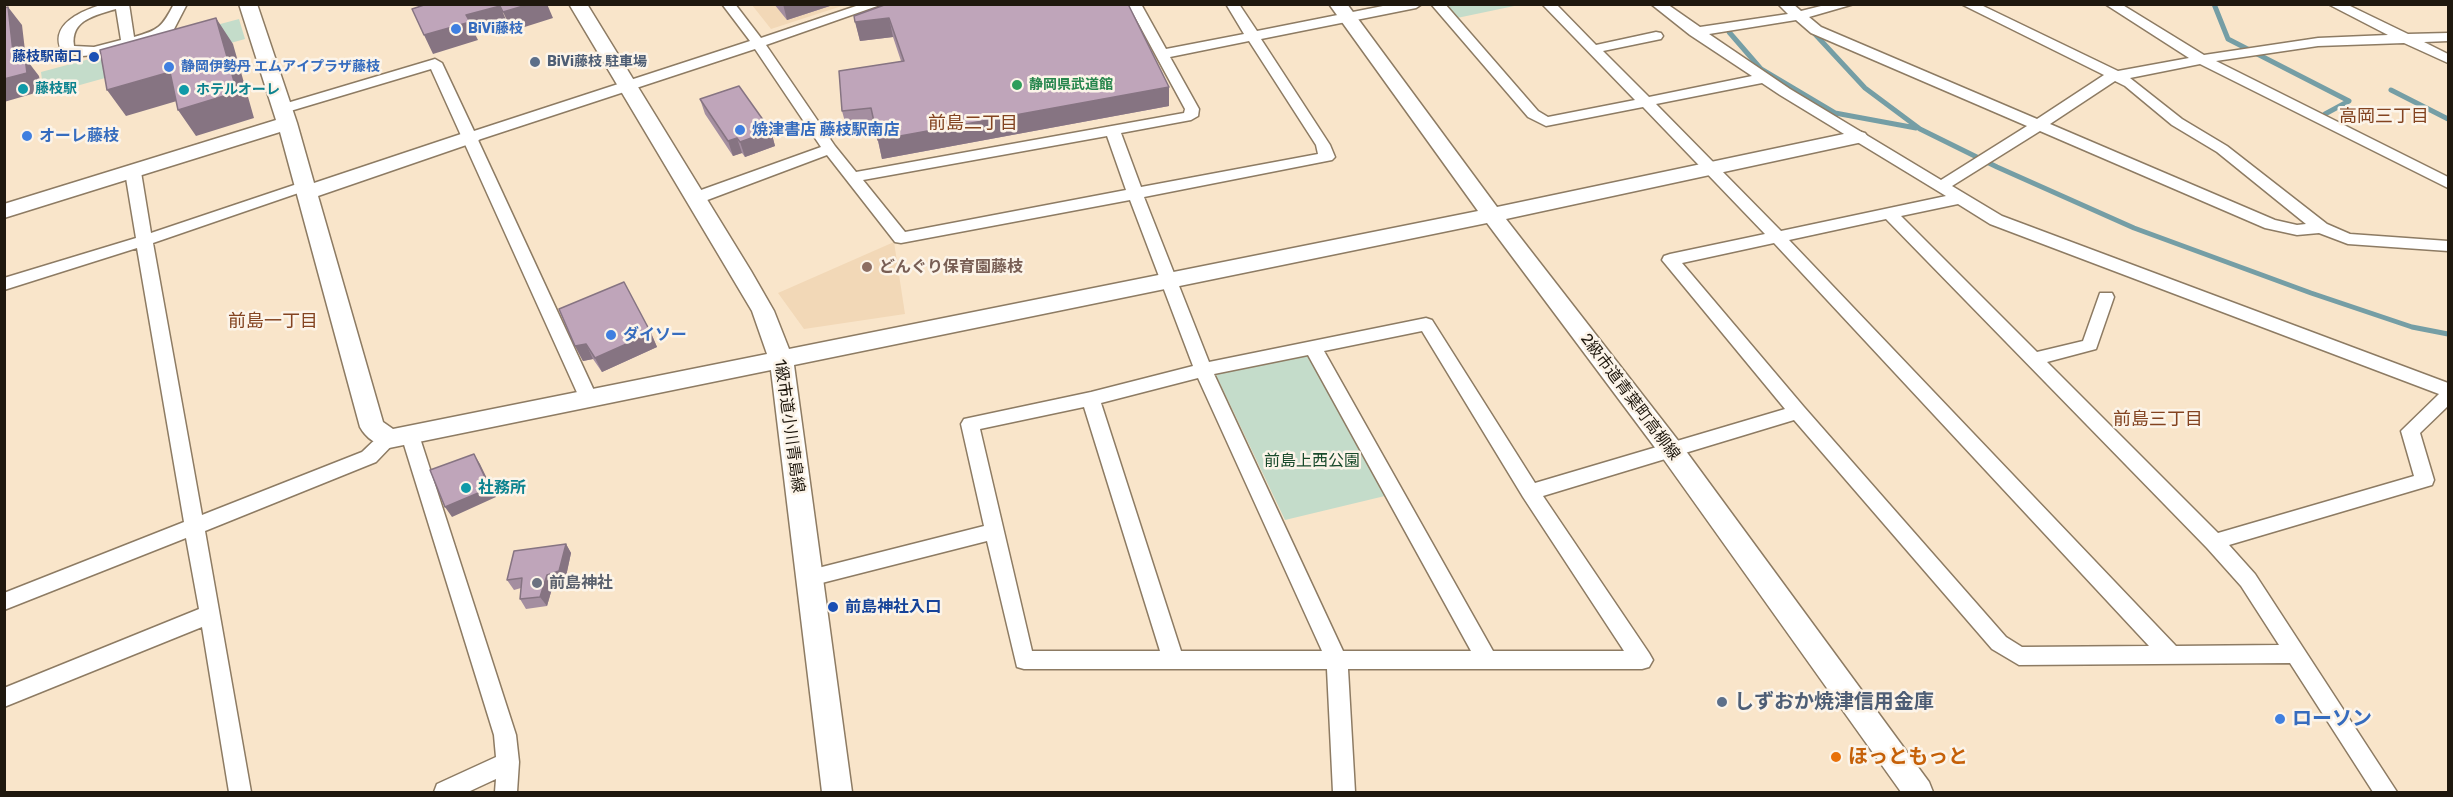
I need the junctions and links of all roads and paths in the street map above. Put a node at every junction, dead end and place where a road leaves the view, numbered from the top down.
1 (120, 4) edge
2 (182, 4) edge
3 (248, 4) edge
4 (578, 4) edge
5 (728, 4) edge
6 (877, 4) edge
7 (1134, 4) edge
8 (1232, 4) edge
9 (1416, 4) edge
10 (1437, 4) edge
11 (1548, 4) edge
12 (1657, 4) edge
13 (1784, 4) edge
14 (1848, 4) edge
15 (1967, 4) edge
16 (2111, 4) edge
17 (2334, 4) edge
18 (1343, 11) edge
19 (1798, 16) junction
20 (1695, 32) junction
21 (1253, 36) junction
22 (1656, 36) dead end
23 (2403, 38) junction
24 (2448, 38) edge
25 (128, 42) junction
26 (758, 43) junction
27 (1595, 49) junction
28 (1163, 54) junction
29 (2448, 59) edge
30 (2202, 60) junction
31 (2116, 76) junction
32 (1764, 78) junction
33 (629, 87) junction
34 (1646, 101) junction
35 (284, 116) junction
36 (2038, 124) junction
37 (1113, 132) junction
38 (471, 137) junction
39 (1858, 137) junction
40 (830, 149) junction
41 (1713, 169) junction
42 (2448, 171) edge
43 (134, 172) junction
44 (2433, 174) junction
45 (853, 177) junction
46 (2448, 183) edge
47 (1941, 186) junction
48 (305, 190) junction
49 (1136, 194) junction
50 (696, 198) junction
51 (1958, 199) junction
52 (4, 211) edge
53 (1890, 214) junction
54 (1492, 215) junction
55 (2321, 228) junction
56 (1778, 238) junction
57 (146, 240) junction
58 (2448, 246) edge
59 (1167, 280) junction
60 (4, 284) edge
61 (2106, 297) dead end
62 (1312, 347) junction
63 (781, 359) junction
64 (2034, 359) junction
65 (1203, 370) junction
66 (2448, 390) edge
67 (2448, 396) edge
68 (588, 397) junction
69 (1091, 399) junction
70 (1798, 412) junction
71 (399, 437) junction
72 (1671, 450) junction
73 (1530, 492) junction
74 (194, 525) junction
75 (996, 531) junction
76 (2214, 542) junction
77 (810, 578) junction
78 (4, 602) edge
79 (210, 614) junction
80 (2297, 654) junction
81 (2171, 655) junction
82 (1173, 660) junction
83 (1487, 660) junction
84 (1337, 661) junction
85 (4, 698) edge
86 (508, 762) junction
87 (240, 792) edge
88 (445, 792) edge
89 (506, 792) edge
90 (837, 792) edge
91 (1344, 792) edge
92 (1918, 792) edge
93 (2386, 792) edge

1 - 25 street
1 - 25 street
2 - 25 street
3 - 35 street
4 - 33 street, 1級市道小川青島線
5 - 26 street
6 - 26 street
7 - 28 street
8 - 21 street
9 - 18 street
10 - 34 street
11 - 27 street
12 - 20 street
13 - 19 street
14 - 19 street
15 - 31 street
16 - 30 street
17 - 23 street
18 - 21 street
18 - 54 street, 2級市道青葉町高柳線
19 - 20 street
19 - 36 street
20 - 32 street
21 - 28 street
21 - 49 street
22 - 27 street
23 - 24 street
23 - 29 street
23 - 30 street
26 - 33 street
26 - 40 street
27 - 34 street
28 - 37 street
30 - 31 street
30 - 44 street
31 - 36 street
31 - 55 street
32 - 34 street
32 - 39 street
33 - 38 street
33 - 50 street, 1級市道小川青島線
34 - 41 street
35 - 38 street
35 - 43 street
35 - 48 street
36 - 47 street
36 - 55 street
37 - 45 street
37 - 49 street
38 - 48 street
38 - 68 street
39 - 41 street
39 - 47 street
40 - 45 street
40 - 50 street
41 - 54 street
41 - 56 street
42 - 44 street
43 - 52 street
43 - 57 street
44 - 46 street
45 - 49 street
47 - 51 street
48 - 57 street
48 - 71 street
49 - 59 street
50 - 63 street, 1級市道小川青島線
51 - 53 street
51 - 66 street
53 - 56 street
53 - 64 street
54 - 59 street
54 - 72 street, 2級市道青葉町高柳線
55 - 58 street
56 - 70 street
56 - 81 street
57 - 60 street
57 - 74 street
59 - 63 street
59 - 65 street
61 - 64 street
62 - 65 street
62 - 73 street
62 - 83 street
63 - 68 street
63 - 77 street, 1級市道小川青島線
64 - 76 street
65 - 69 street
65 - 84 street
67 - 76 street
68 - 71 street
69 - 75 street
69 - 82 street
70 - 72 street
70 - 81 street
71 - 74 street
71 - 86 street
72 - 73 street
72 - 92 street, 2級市道青葉町高柳線
73 - 83 street
74 - 78 street
74 - 79 street
75 - 77 street
75 - 82 street
76 - 80 street
77 - 90 street, 1級市道小川青島線
79 - 85 street
79 - 87 street
80 - 81 street
80 - 93 street
82 - 84 street
83 - 84 street
84 - 91 street
86 - 88 street
86 - 89 street

